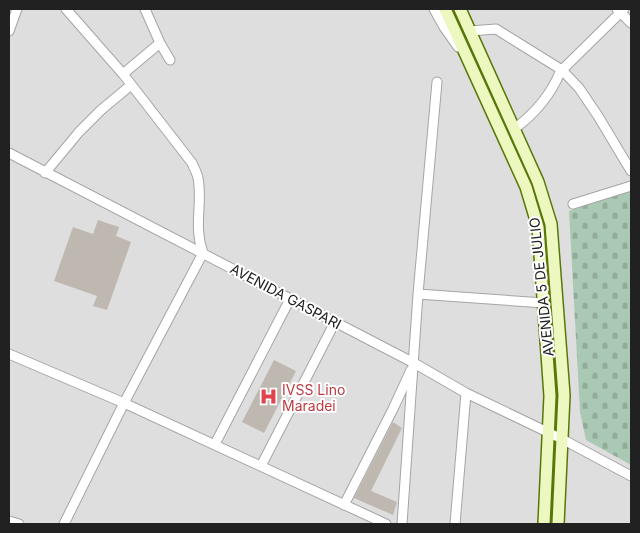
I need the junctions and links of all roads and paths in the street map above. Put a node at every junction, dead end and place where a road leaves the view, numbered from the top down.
1 (17, 9) edge
2 (66, 9) edge
3 (145, 9) edge
4 (434, 9) edge
5 (445, 9) edge
6 (460, 9) edge
7 (621, 10) edge
8 (631, 23) edge
9 (470, 30) junction
10 (9, 31) edge
11 (160, 43) junction
12 (170, 60) dead end
13 (470, 62) junction
14 (562, 70) junction
15 (123, 74) junction
16 (437, 82) dead end
17 (131, 85) junction
18 (514, 129) junction
19 (9, 153) edge
20 (631, 170) edge
21 (46, 173) junction
22 (631, 186) edge
23 (573, 204) dead end
24 (203, 253) junction
25 (418, 294) junction
26 (290, 299) junction
27 (544, 303) junction
28 (335, 322) junction
29 (9, 354) edge
30 (414, 362) junction
31 (466, 393) junction
32 (124, 402) junction
33 (549, 434) junction
34 (562, 439) junction
35 (215, 444) junction
36 (261, 466) junction
37 (631, 476) edge
38 (344, 505) junction
39 (9, 521) edge
40 (19, 524) edge
41 (64, 524) edge
42 (386, 524) edge
43 (402, 524) edge
44 (455, 524) edge
45 (544, 524) edge
46 (558, 524) edge

1 - 10 street
2 - 15 street
3 - 11 street
4 - 13 street
5 - 13 street, AVENIDA 5 DE JULIO
6 - 9 street, AVENIDA 5 DE JULIO
7 - 8 street
7 - 14 street
9 - 14 street
9 - 18 street, AVENIDA 5 DE JULIO
11 - 12 street
11 - 15 street
13 - 27 street, AVENIDA 5 DE JULIO
14 - 18 street
14 - 20 street
15 - 17 street
16 - 25 street
17 - 21 street
17 - 24 street
18 - 34 street, AVENIDA 5 DE JULIO
19 - 21 street, AVENIDA GASPARI
21 - 24 street, AVENIDA GASPARI
22 - 23 street
24 - 26 street, AVENIDA GASPARI
24 - 32 street
25 - 27 street
25 - 30 street
26 - 28 street, AVENIDA GASPARI
26 - 35 street
27 - 33 street, AVENIDA 5 DE JULIO
28 - 30 street, AVENIDA GASPARI
28 - 36 street
29 - 32 street
30 - 31 street, AVENIDA GASPARI
30 - 38 street
30 - 43 street
31 - 33 street, AVENIDA GASPARI
31 - 44 street
32 - 35 street
32 - 41 street
33 - 34 street, AVENIDA GASPARI
33 - 45 street, AVENIDA 5 DE JULIO
34 - 37 street, AVENIDA GASPARI
34 - 46 street, AVENIDA 5 DE JULIO
35 - 36 street
36 - 38 street
38 - 42 street
39 - 40 street

